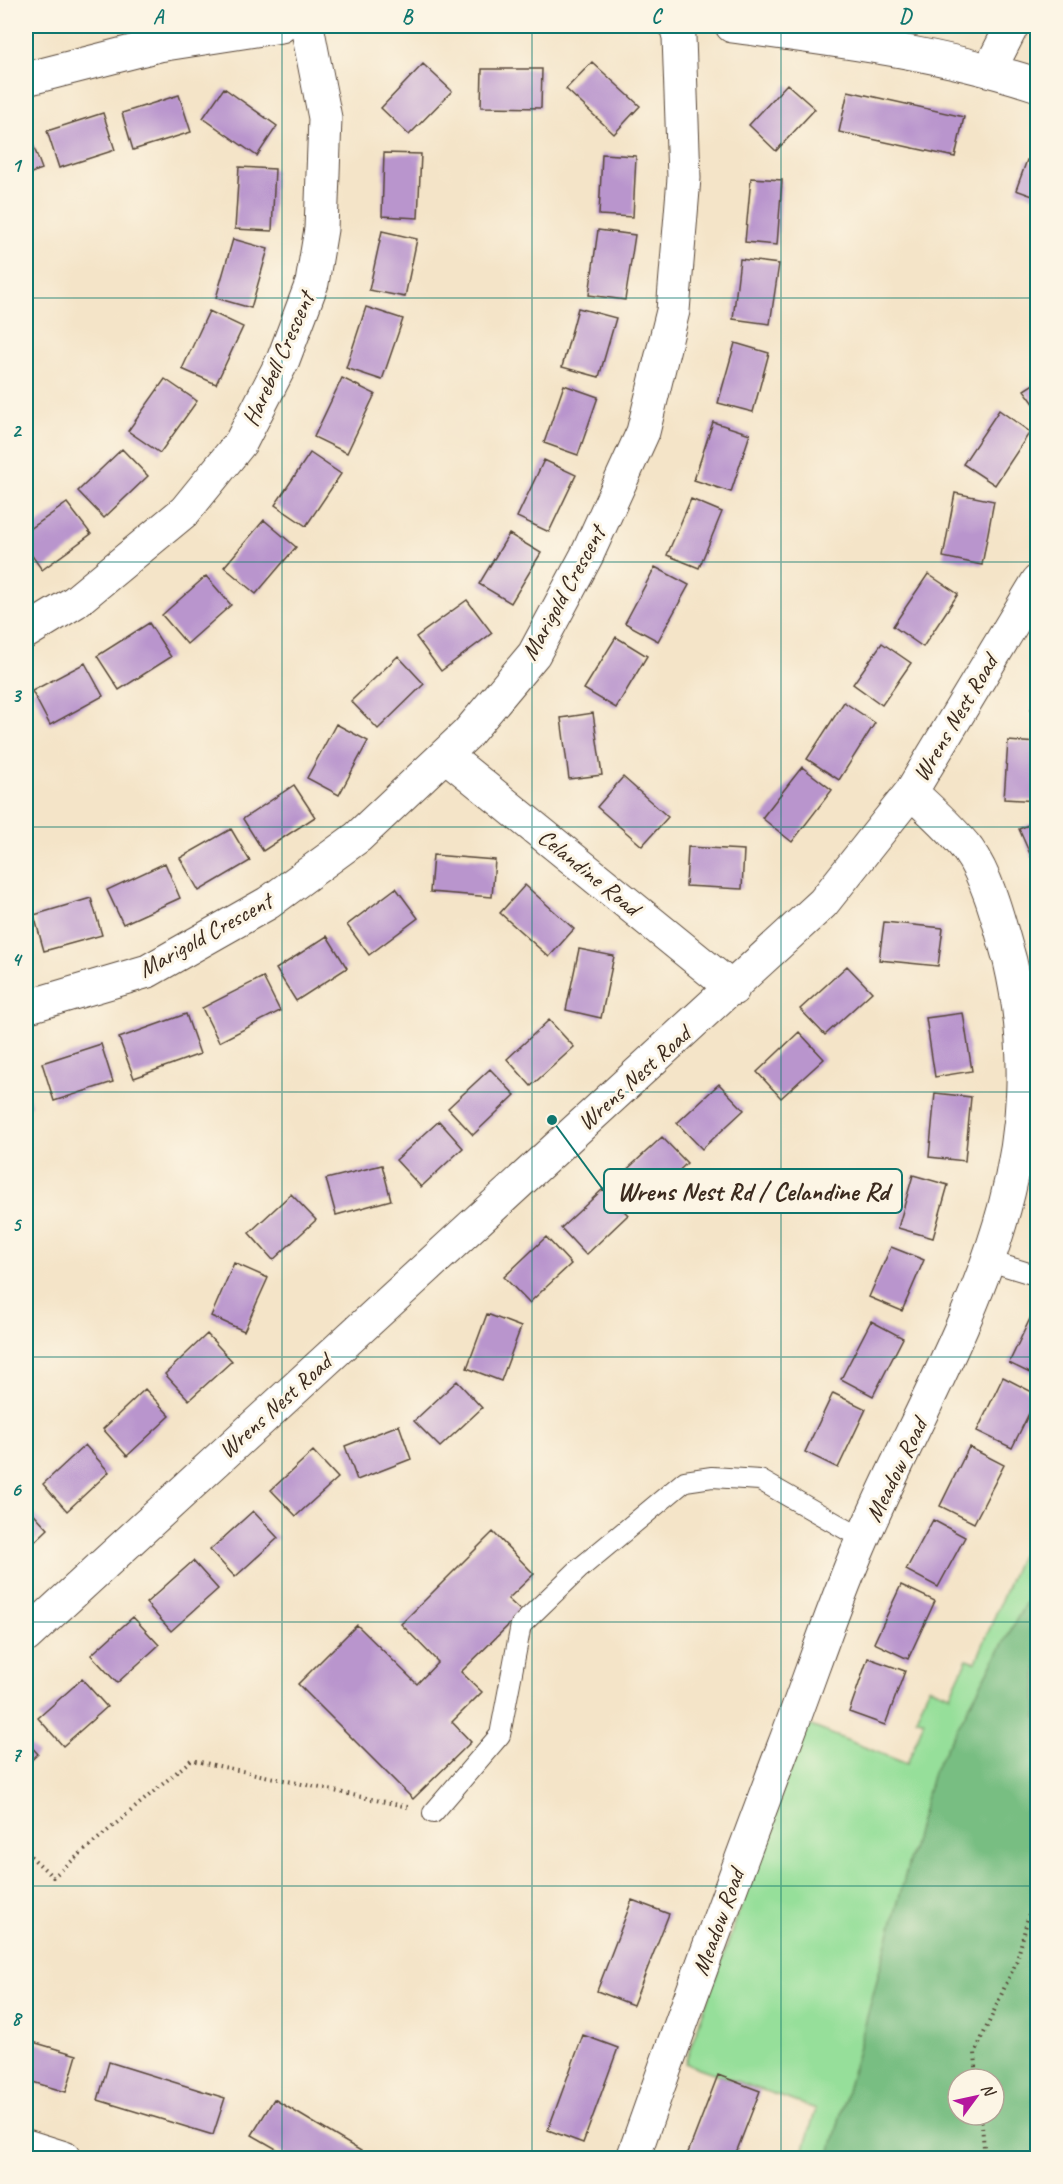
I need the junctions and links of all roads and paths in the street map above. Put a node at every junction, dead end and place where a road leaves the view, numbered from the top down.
1 (281, 26) edge
2 (307, 26) edge
3 (676, 26) edge
4 (732, 26) edge
5 (1012, 26) edge
6 (990, 69) junction
7 (26, 79) edge
8 (1038, 85) edge
9 (1038, 581) edge
10 (26, 632) edge
11 (445, 755) junction
12 (911, 792) junction
13 (733, 989) junction
14 (26, 1007) edge
15 (993, 1262) junction
16 (1038, 1276) edge
17 (863, 1539) junction
18 (26, 1636) edge
19 (433, 1812) joint
20 (26, 1852) edge
21 (1038, 1880) edge
22 (976, 2067) edge
23 (982, 2127) edge
24 (26, 2146) edge
25 (64, 2158) edge
26 (633, 2158) edge
27 (985, 2158) edge

1 - 7 street
2 - 10 street, Harebell Crescent
3 - 11 street, Marigold Crescent
4 - 6 street
5 - 6 street
6 - 8 street
9 - 12 street, Wrens Nest Road
11 - 13 street, Celandine Road
11 - 14 street, Marigold Crescent
12 - 13 street, Wrens Nest Road
12 - 15 street, Meadow Road
13 - 18 street, Wrens Nest Road
15 - 16 lane
15 - 17 street, Meadow Road
17 - 19 lane
17 - 26 street, Meadow Road
19 - 20 path
21 - 22 path
23 - 27 path
24 - 25 street

